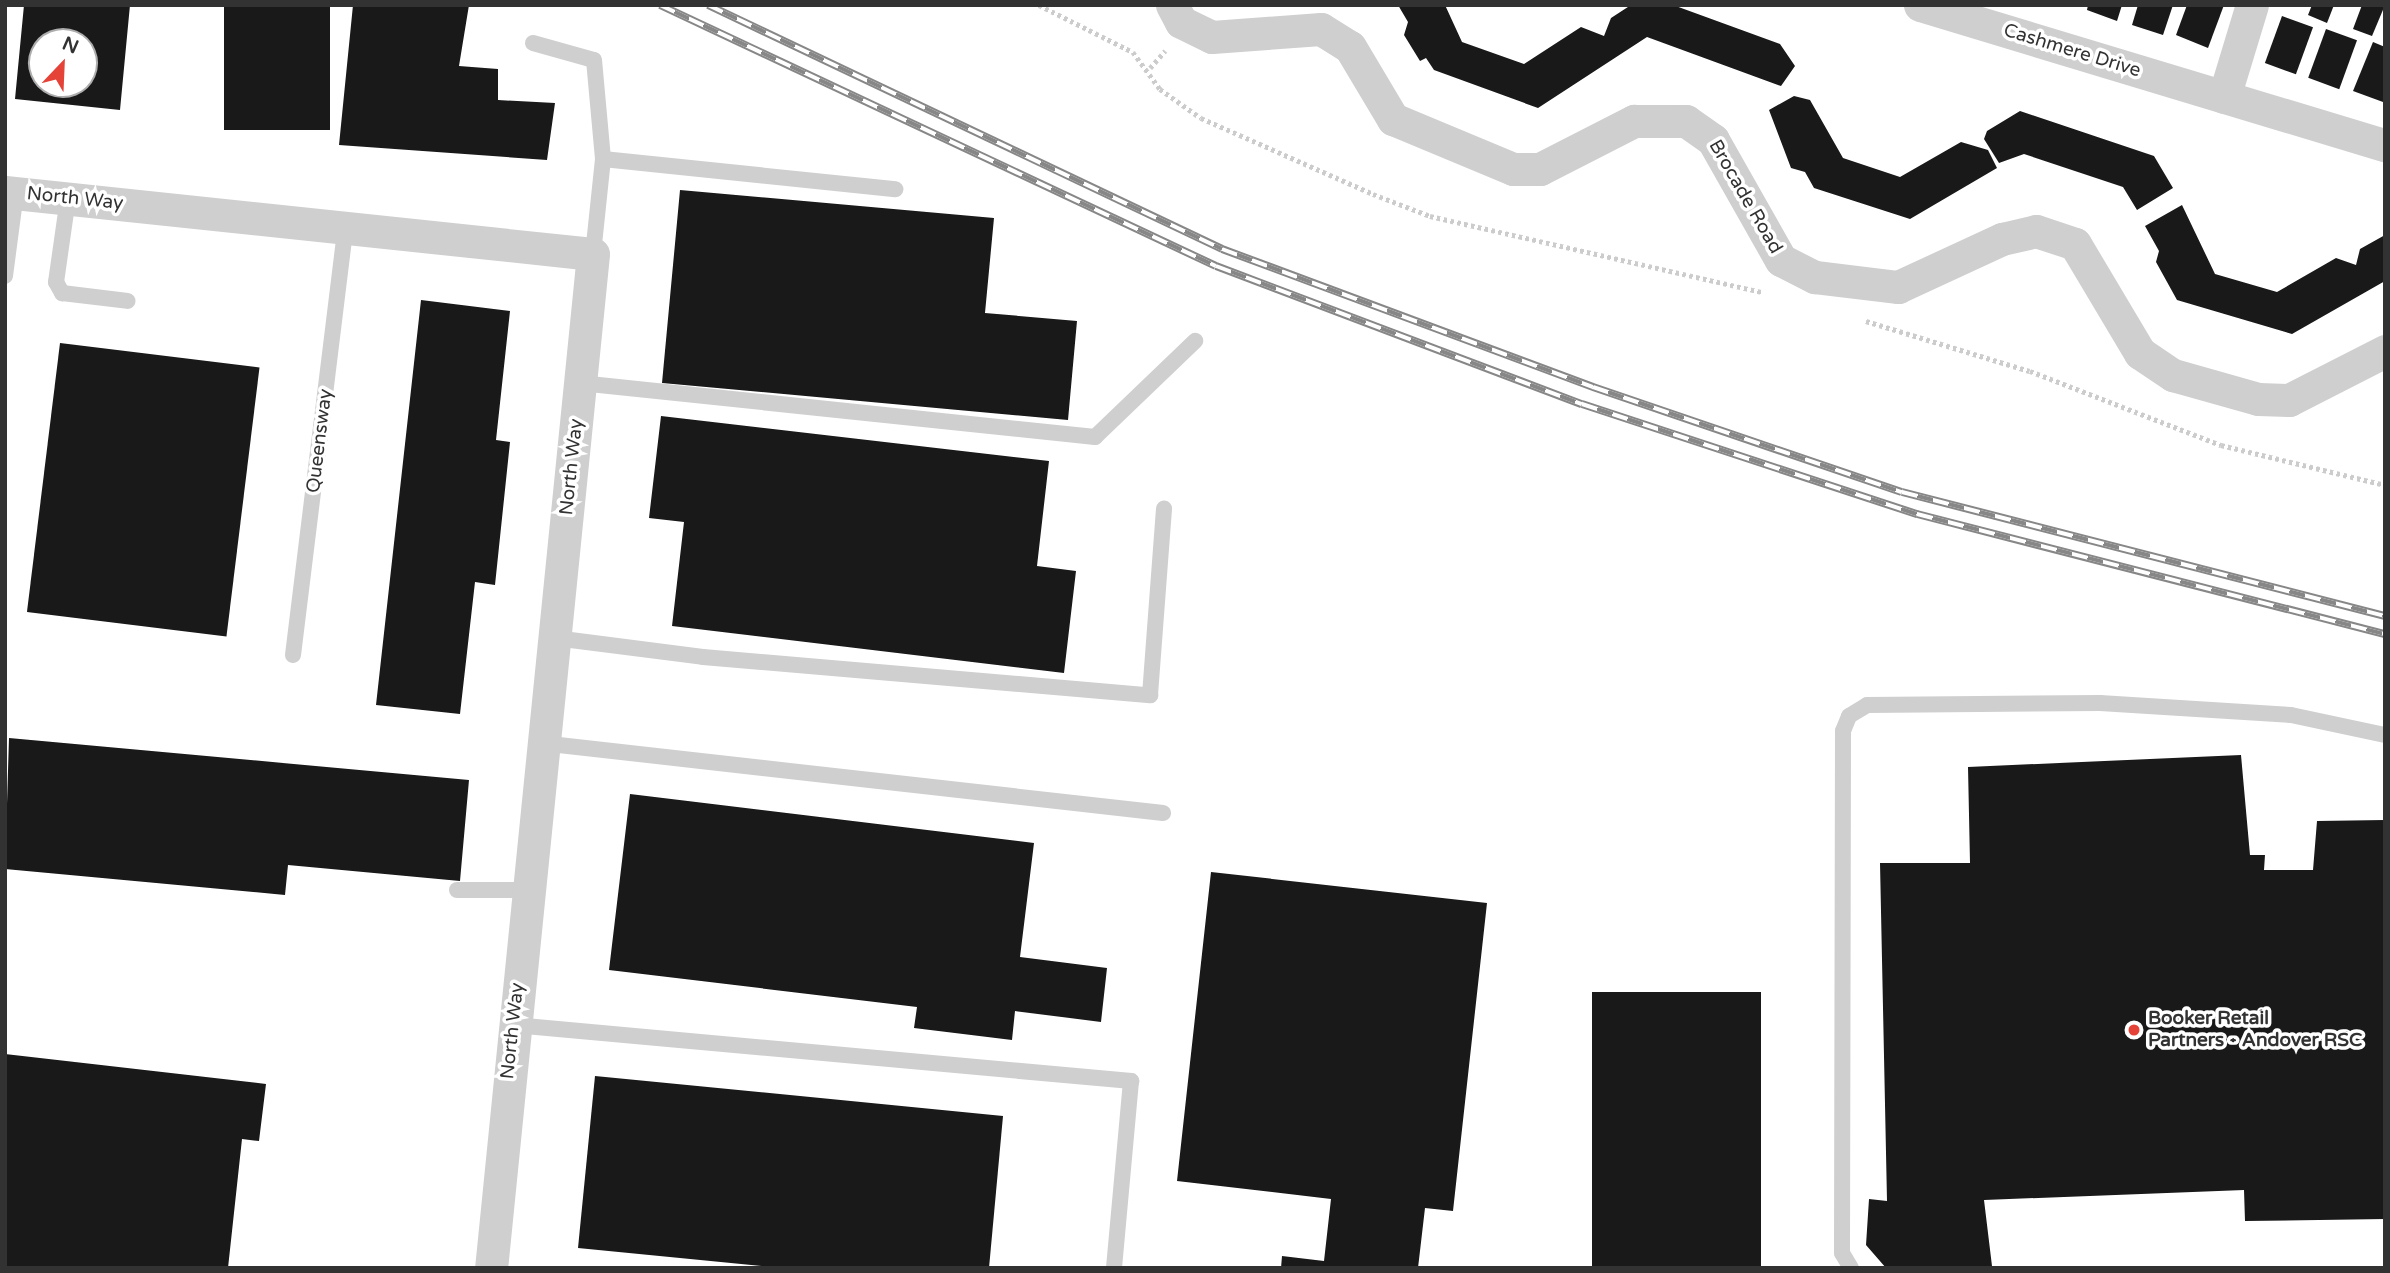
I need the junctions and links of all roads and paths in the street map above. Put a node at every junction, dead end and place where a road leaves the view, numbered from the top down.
1 (1039, 5) edge
2 (1172, 5) edge
3 (2252, 5) edge
4 (1932, 7) edge
5 (533, 43) dead end
6 (2224, 97) junction
7 (2385, 145) edge
8 (603, 159) junction
9 (895, 189) dead end
10 (10, 192) edge
11 (68, 198) junction
12 (346, 226) junction
13 (593, 254) junction
14 (5, 276) edge
15 (1778, 295) dead end
16 (128, 301) dead end
17 (1851, 316) dead end
18 (1195, 341) dead end
19 (2385, 351) edge
20 (580, 383) junction
21 (2385, 485) edge
22 (1164, 509) dead end
23 (555, 638) junction
24 (293, 655) dead end
25 (2385, 735) edge
26 (541, 743) junction
27 (1163, 813) dead end
28 (457, 890) dead end
29 (526, 890) junction
30 (514, 1025) junction
31 (491, 1268) edge
32 (1115, 1268) edge
33 (1851, 1268) edge

1 - 15 path
2 - 19 street, Brocade Road
3 - 6 street
4 - 6 street, Cashmere Drive
5 - 8 lane
6 - 7 street, Cashmere Drive
8 - 9 lane
8 - 13 lane
10 - 11 street, North Way
10 - 14 lane
11 - 12 street, North Way
11 - 16 lane
12 - 13 street, North Way
12 - 24 lane, Queensway
13 - 20 street, North Way
17 - 21 path
18 - 20 lane
20 - 23 street, North Way
22 - 23 lane
23 - 26 street, North Way
25 - 33 lane
26 - 27 lane
26 - 29 street, North Way
28 - 29 lane
29 - 30 street, North Way
30 - 31 street, North Way
30 - 32 lane

